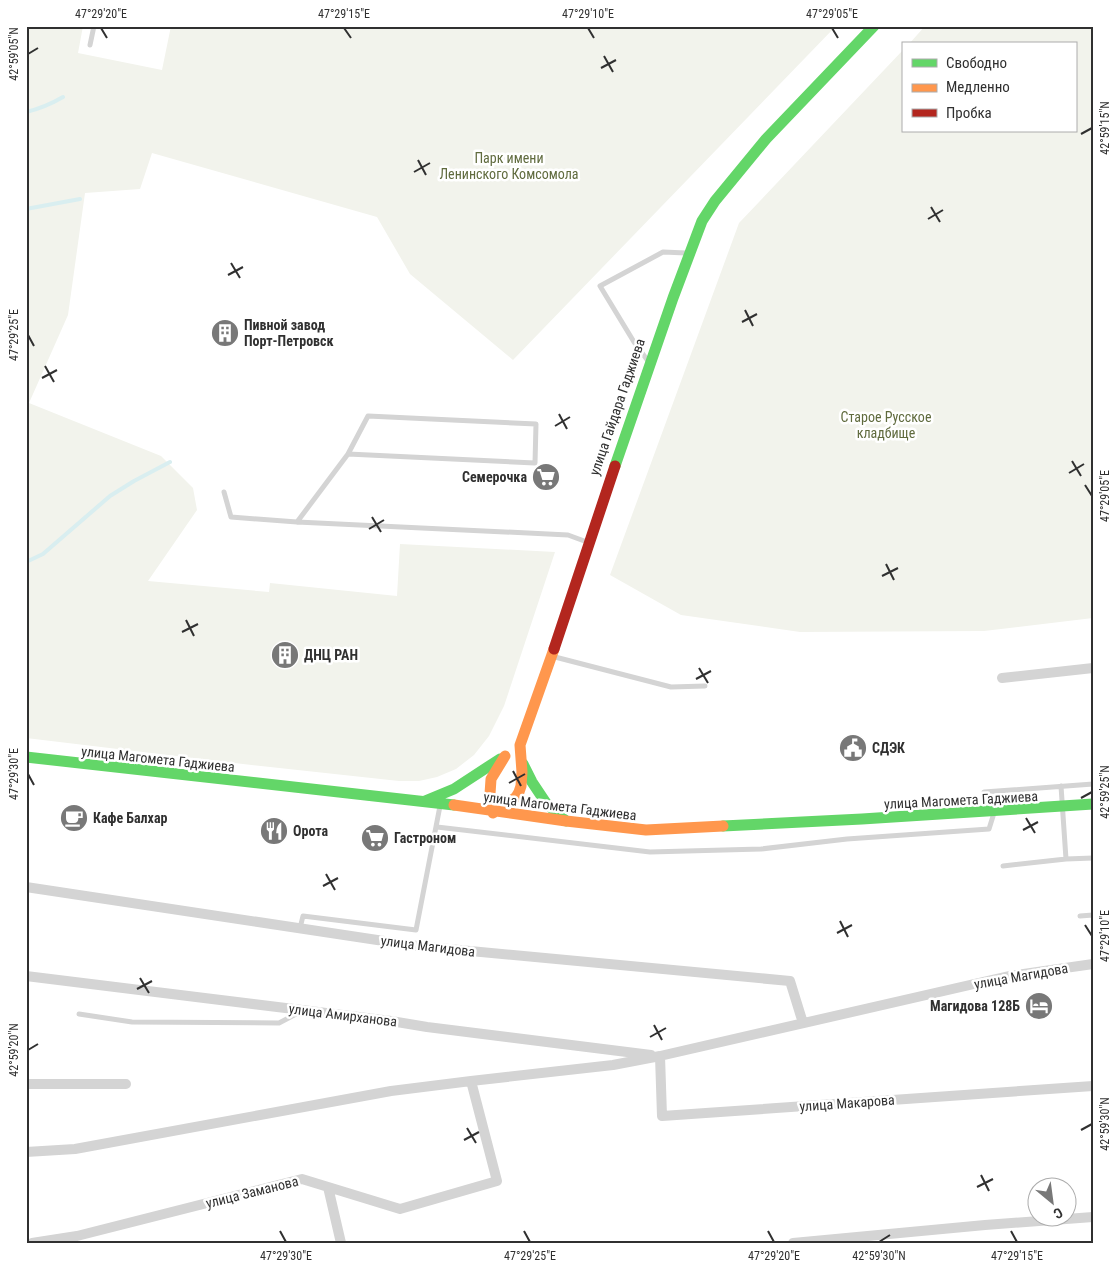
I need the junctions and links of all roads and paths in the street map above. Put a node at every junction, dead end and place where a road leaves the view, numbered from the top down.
1 (94, 26) edge
2 (872, 26) edge
3 (90, 45) dead end
4 (687, 253) junction
5 (649, 363) junction
6 (348, 454) junction
7 (224, 492) dead end
8 (297, 522) junction
9 (587, 542) junction
10 (551, 656) junction
11 (1093, 668) edge
12 (1002, 678) dead end
13 (705, 686) dead end
14 (505, 756) junction
15 (26, 758) edge
16 (522, 761) junction
17 (1093, 784) edge
18 (1061, 786) junction
19 (984, 792) dead end
20 (425, 801) junction
21 (440, 806) junction
22 (1093, 806) edge
23 (1063, 808) junction
24 (494, 812) junction
25 (994, 814) junction
26 (566, 821) junction
27 (437, 826) junction
28 (1093, 858) edge
29 (1066, 859) junction
30 (1003, 866) dead end
31 (26, 887) edge
32 (1093, 915) edge
33 (1080, 916) dead end
34 (300, 928) junction
35 (1093, 964) edge
36 (26, 976) edge
37 (302, 1010) junction
38 (78, 1014) dead end
39 (803, 1023) junction
40 (660, 1056) junction
41 (471, 1081) junction
42 (26, 1084) edge
43 (126, 1084) dead end
44 (1093, 1086) edge
45 (26, 1152) edge
46 (328, 1187) junction
47 (1093, 1217) edge
48 (32, 1243) edge
49 (340, 1243) edge
50 (793, 1243) edge

1 - 3 lane
2 - 4 main road, улица Гайдара Гаджиева
4 - 5 main road, улица Гайдара Гаджиева
4 - 5 lane
5 - 9 main road, улица Гайдара Гаджиева
5 - 10 main road, улица Гайдара Гаджиева
6 - 6 lane
6 - 8 lane
7 - 8 lane
8 - 9 lane
9 - 10 main road, улица Гайдара Гаджиева
10 - 13 lane
10 - 14 main road, улица Гайдара Гаджиева
10 - 16 main road, улица Гайдара Гаджиева
11 - 12 street
14 - 20 main road, улица Гайдара Гаджиева
14 - 24 main road
15 - 20 main road, улица Магомета Гаджиева
15 - 21 main road, улица Магомета Гаджиева
16 - 24 main road
16 - 26 main road
17 - 18 lane
18 - 19 lane
18 - 23 lane
20 - 24 main road, улица Магомета Гаджиева
21 - 24 main road, улица Магомета Гаджиева
21 - 27 lane
22 - 23 main road, улица Магомета Гаджиева
23 - 25 main road, улица Магомета Гаджиева
23 - 26 main road, улица Магомета Гаджиева
23 - 29 lane
24 - 25 main road, улица Магомета Гаджиева
24 - 26 main road, улица Магомета Гаджиева
25 - 27 lane
27 - 34 lane
28 - 29 lane
29 - 30 lane
31 - 34 street, улица Магидова
32 - 33 lane
34 - 39 street, улица Магидова
35 - 39 street, улица Магидова
36 - 37 street, улица Амирханова
37 - 38 lane
37 - 40 street, улица Амирханова
39 - 40 street, улица Магидова
40 - 41 street, улица Магидова
40 - 44 street, улица Макарова
41 - 45 street
41 - 46 street, улица Заманова
42 - 43 street
46 - 48 street, улица Заманова
46 - 49 street
47 - 50 street

